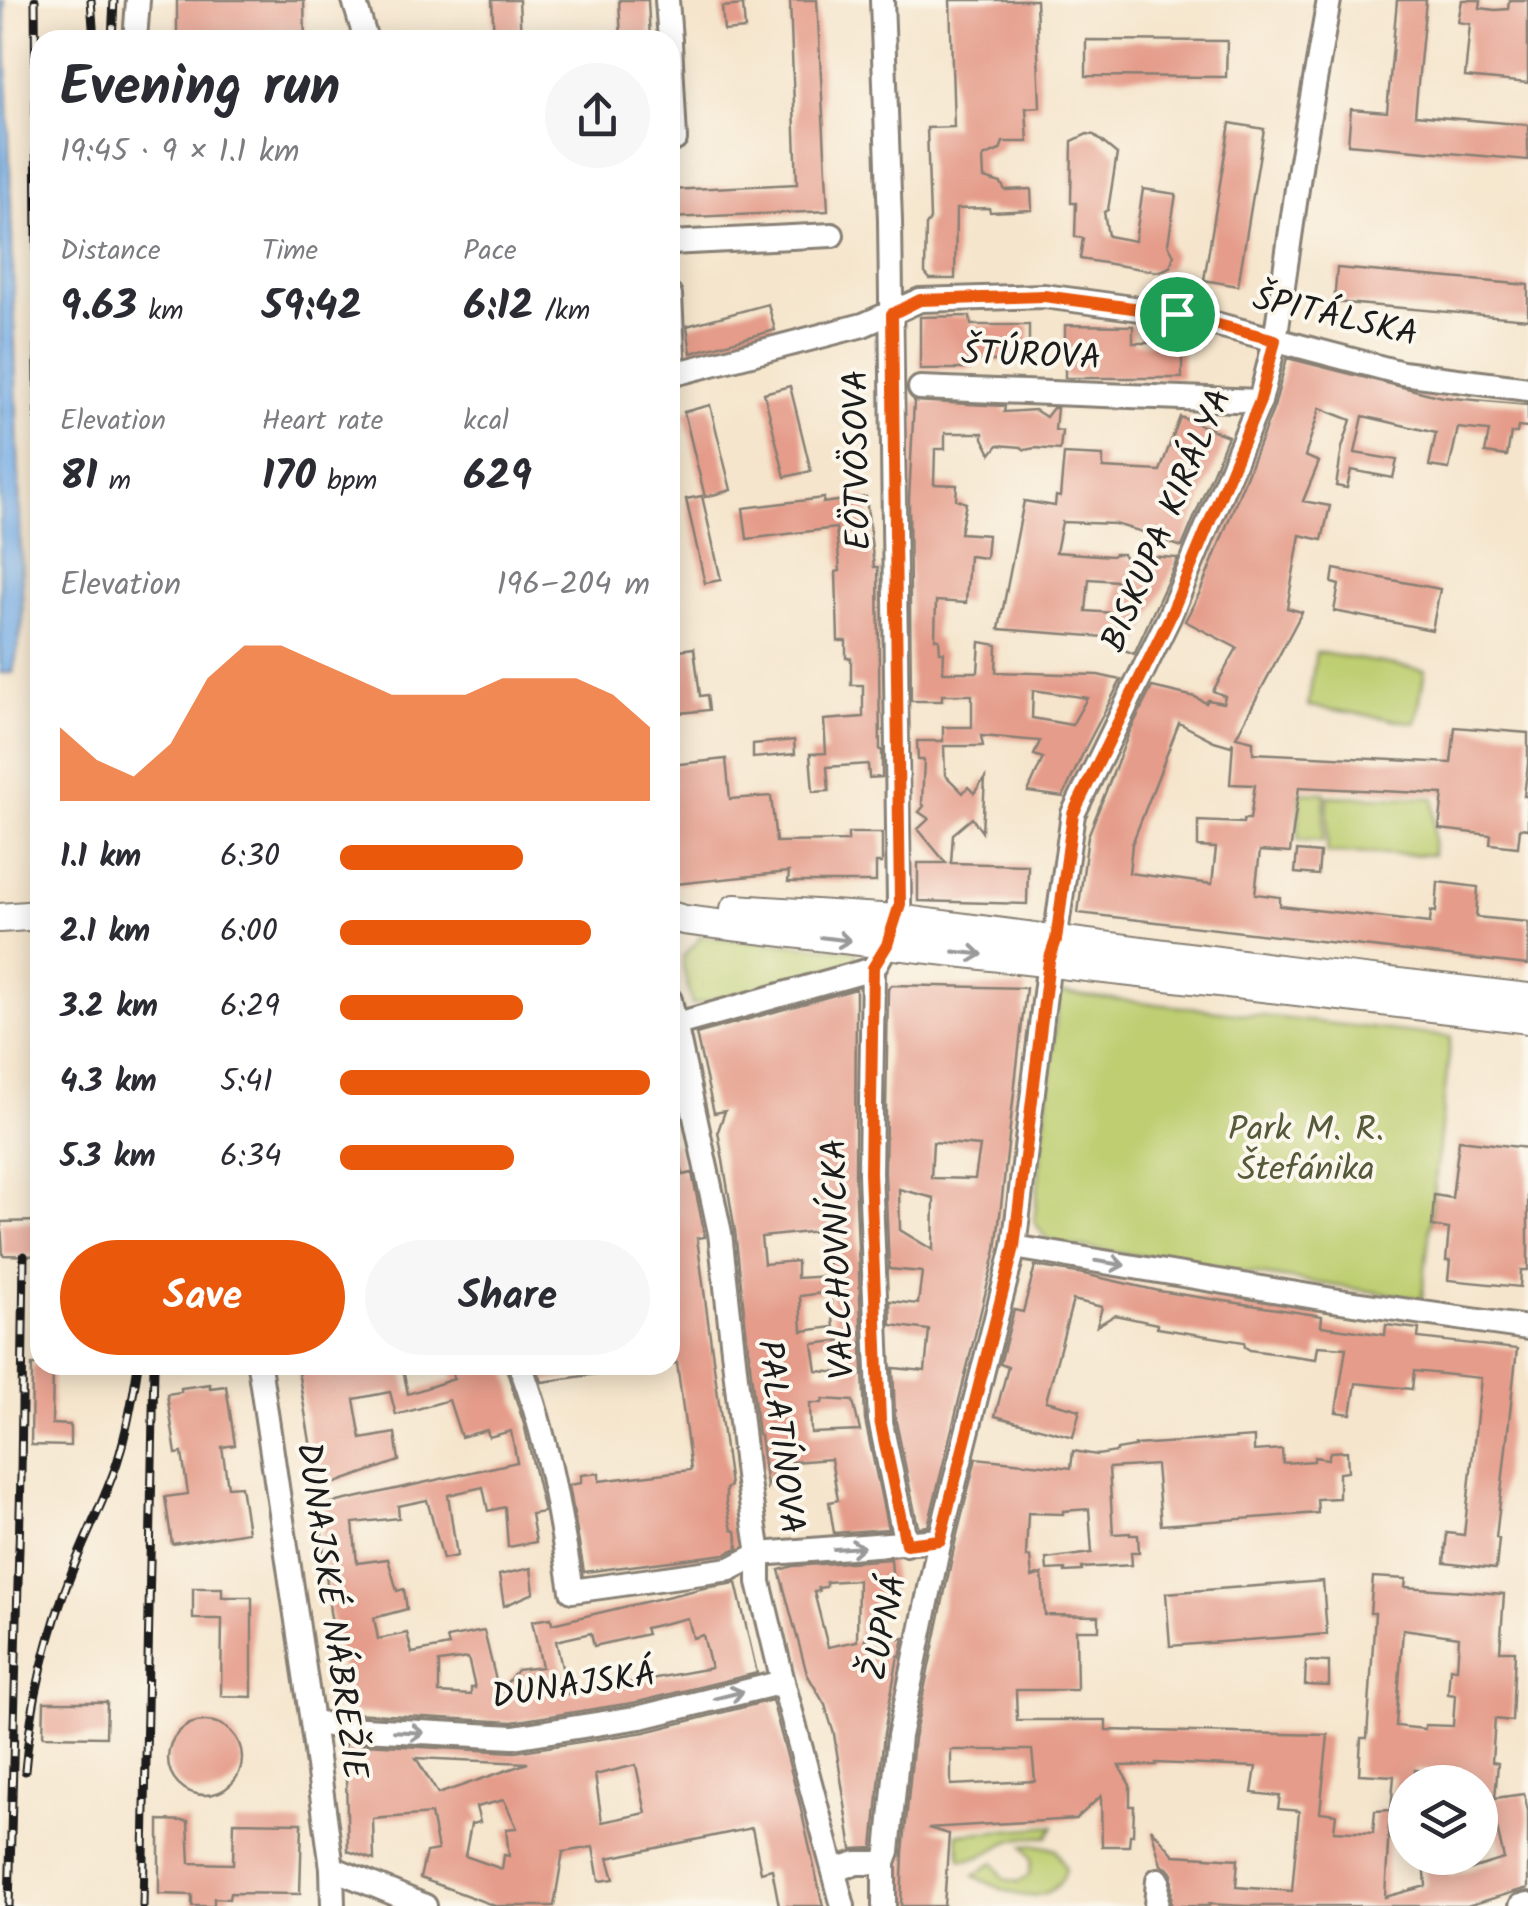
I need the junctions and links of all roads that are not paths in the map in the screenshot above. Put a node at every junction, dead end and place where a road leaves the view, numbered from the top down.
1 (138, 0) edge
2 (354, 0) edge
3 (668, 0) edge
4 (882, 0) edge
5 (1329, 0) edge
6 (136, 30) edge
7 (363, 30) edge
8 (669, 30) edge
9 (832, 236) dead end
10 (680, 243) edge
11 (892, 314) junction
12 (1275, 340) junction
13 (680, 372) edge
14 (920, 388) dead end
15 (1528, 388) edge
16 (1260, 401) junction
17 (680, 906) edge
18 (30, 916) edge
19 (0, 918) edge
20 (680, 919) edge
21 (886, 944) junction
22 (1052, 951) junction
23 (1528, 998) edge
24 (1528, 1019) edge
25 (680, 1022) edge
26 (680, 1056) edge
27 (1014, 1247) junction
28 (1528, 1328) edge
29 (260, 1375) edge
30 (524, 1375) edge
31 (940, 1540) junction
32 (906, 1544) junction
33 (758, 1554) junction
34 (784, 1682) junction
35 (312, 1722) junction
36 (886, 1858) junction
37 (831, 1862) junction
38 (332, 1868) junction
39 (1158, 1880) dead end
40 (333, 1906) edge
41 (426, 1906) edge
42 (843, 1906) edge
43 (884, 1906) edge
44 (1156, 1906) edge

1 - 6 street
2 - 7 street
3 - 8 street
4 - 11 street, EÖTVÖSOVA
5 - 12 street, BISKUPA KIRÁLYA
9 - 10 street
11 - 12 street, ŠPITÁLSKA
11 - 13 street, ŠPITÁLSKA
11 - 21 street, EÖTVÖSOVA
12 - 15 street, ŠPITÁLSKA
12 - 16 street, BISKUPA KIRÁLYA
14 - 16 street, ŠTÚROVA
16 - 22 street, BISKUPA KIRÁLYA
17 - 21 main road
18 - 19 main road
20 -> 21 main road
21 - 22 main road
21 - 25 street
21 - 32 street, VALCHOVNÍCKA
22 - 23 main road
22 - 24 main road
22 - 27 street, BISKUPA KIRÁLYA
26 - 33 street, PALATÍNOVA
27 -> 28 street
27 - 31 street, ŽUPNÁ
29 - 35 street, DUNAJSKÉ NÁBREŽIE
30 - 33 street
31 - 32 street
31 - 36 street, ŽUPNÁ
33 -> 32 street
33 - 34 street, PALATÍNOVA
35 -> 34 street, DUNAJSKÁ
34 - 37 street, PALATÍNOVA
35 - 38 street, DUNAJSKÉ NÁBREŽIE
36 - 37 street
36 - 43 street, ŽUPNÁ
37 - 42 street, PALATÍNOVA
38 - 40 street, DUNAJSKÉ NÁBREŽIE
38 - 41 street
39 - 44 street

